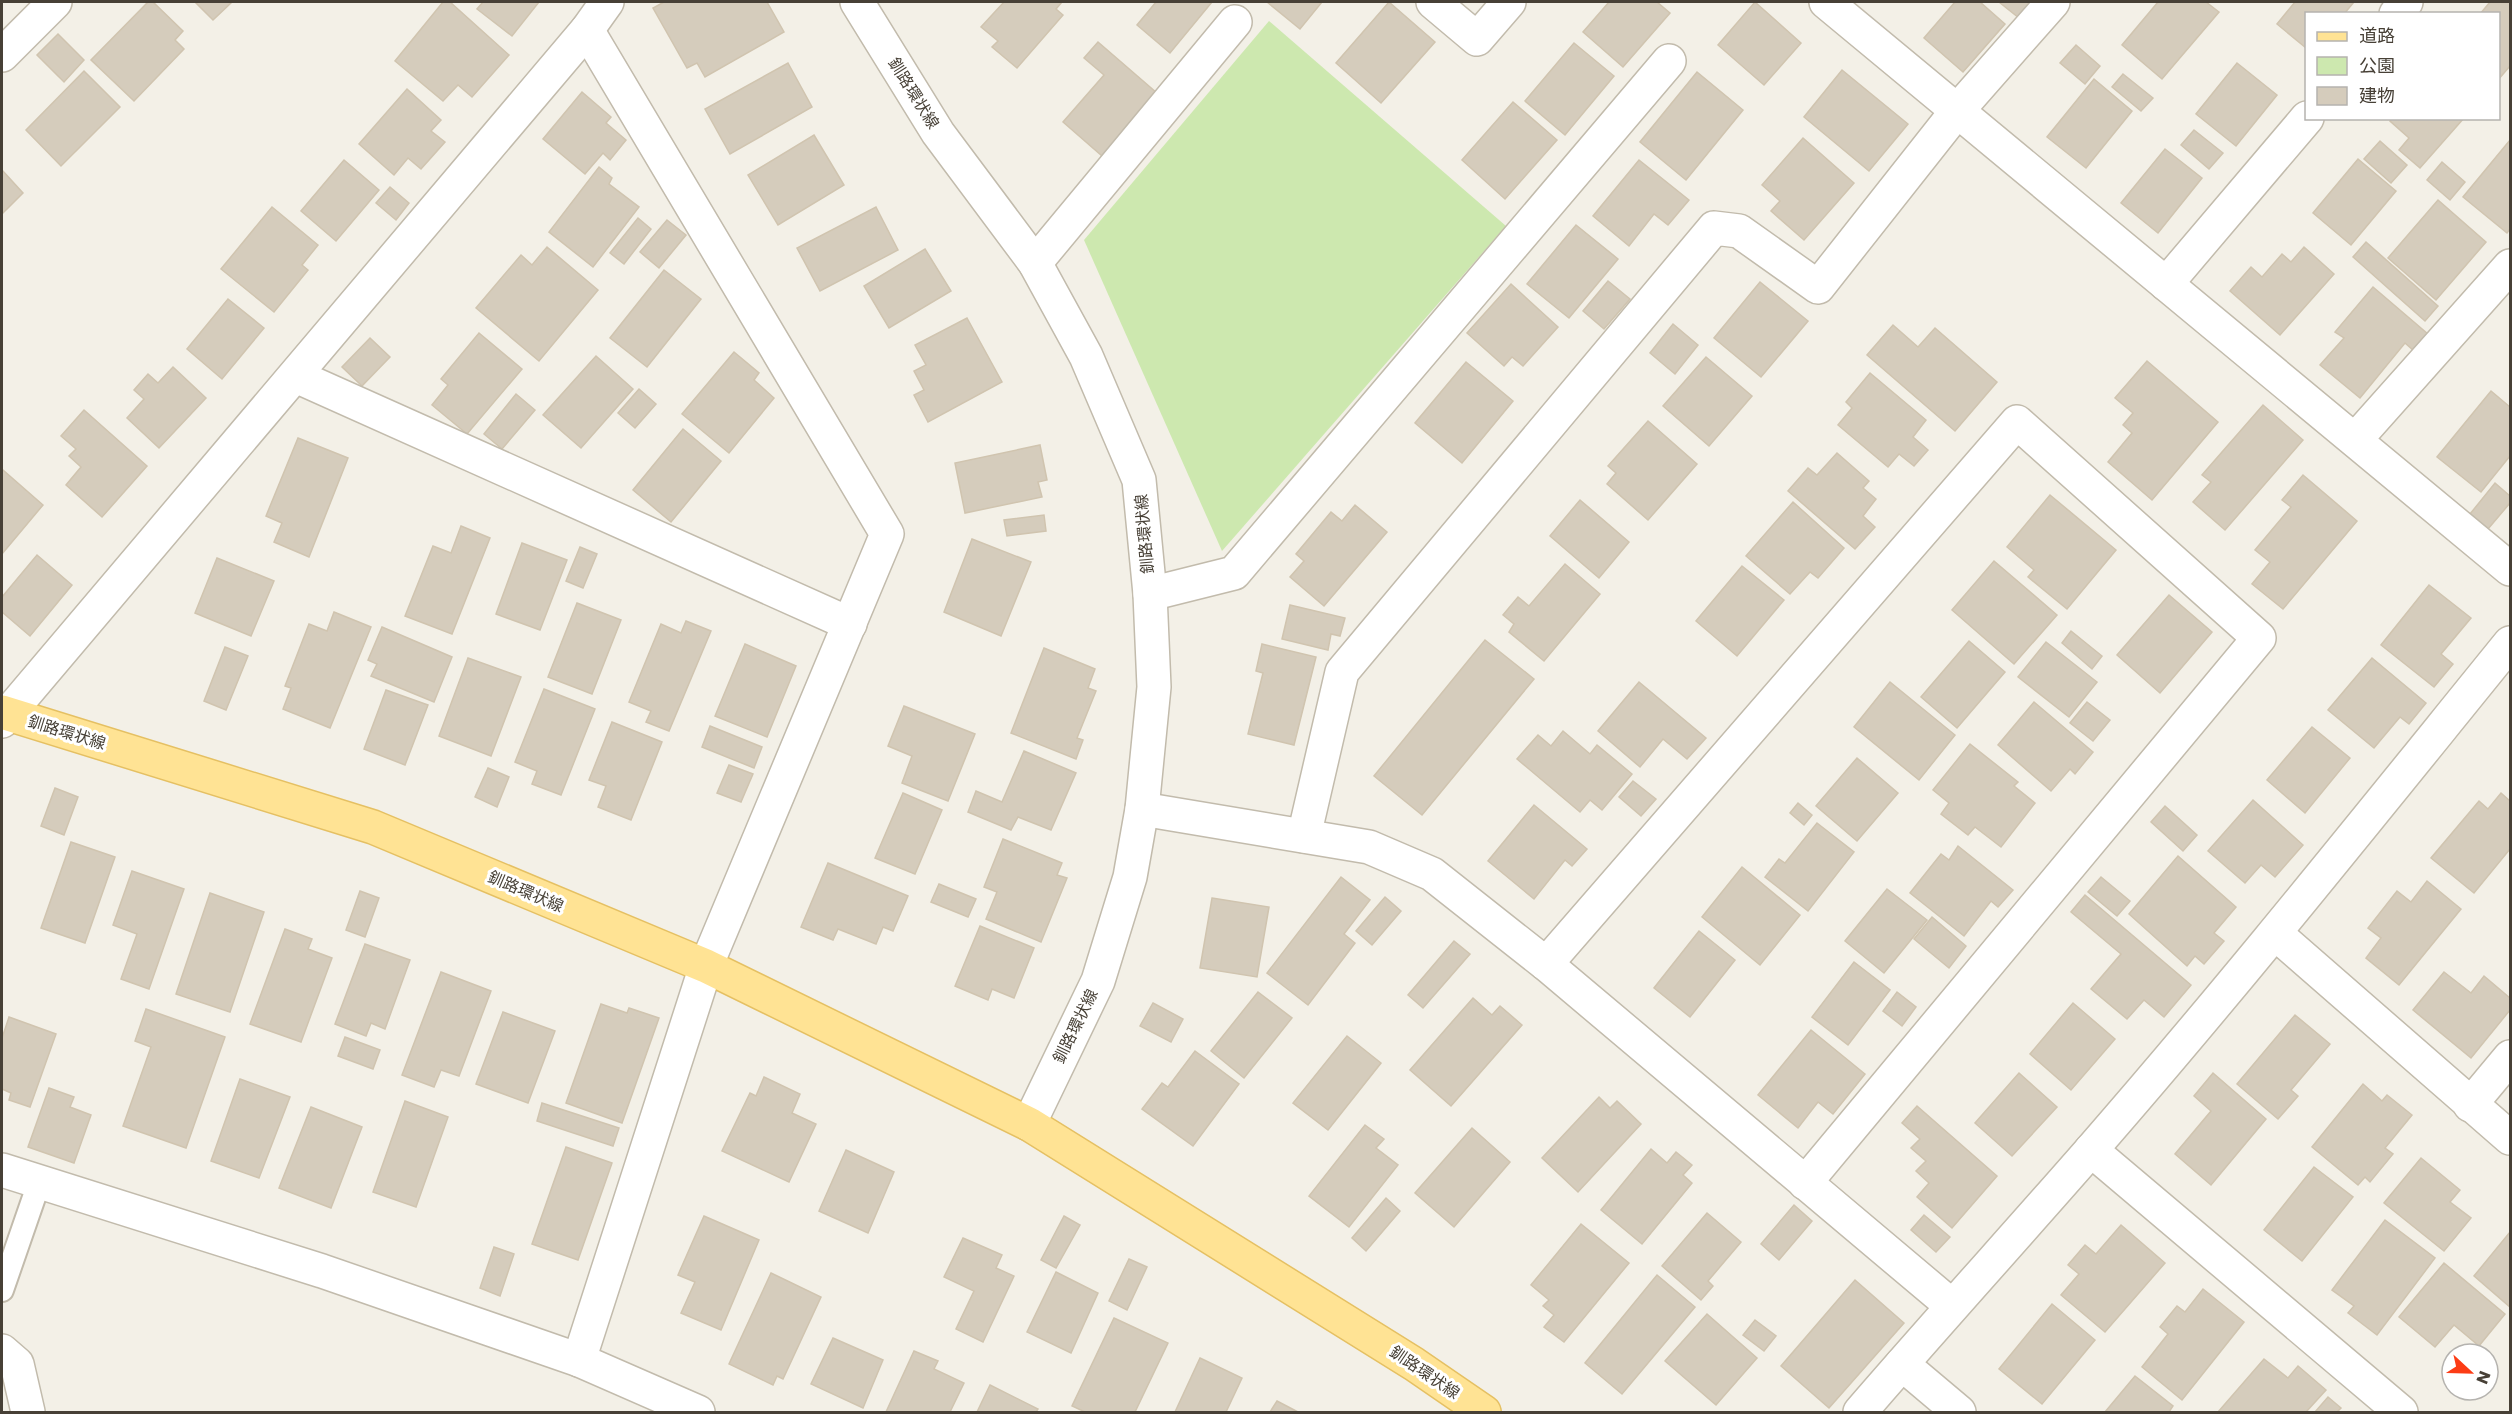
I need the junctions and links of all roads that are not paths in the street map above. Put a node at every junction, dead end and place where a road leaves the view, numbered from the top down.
1 (55, 2) edge
2 (607, 2) edge
3 (857, 2) edge
4 (1433, 2) edge
5 (1509, 2) edge
6 (1826, 2) edge
7 (2054, 2) edge
8 (1235, 22) dead end
9 (587, 30) junction
10 (2, 55) edge
11 (1669, 61) dead end
12 (1957, 111) junction
13 (2305, 120) edge
14 (1035, 263) junction
15 (2511, 266) edge
16 (2166, 284) junction
17 (296, 376) junction
18 (2355, 440) junction
19 (2511, 569) edge
20 (1150, 594) junction
21 (850, 624) junction
22 (2511, 643) edge
23 (4, 716) edge
24 (1142, 809) junction
25 (1304, 836) junction
26 (2275, 933) junction
27 (1546, 964) junction
28 (706, 966) junction
29 (2511, 1057) edge
30 (2470, 1105) junction
31 (1029, 1124) junction
32 (2511, 1138) edge
33 (2091, 1150) junction
34 (2, 1170) edge
35 (40, 1180) junction
36 (1805, 1183) junction
37 (2, 1290) edge
38 (1952, 1306) junction
39 (2, 1352) edge
40 (579, 1360) junction
41 (1902, 1364) junction
42 (28, 1413) edge
43 (698, 1413) edge
44 (1484, 1413) edge
45 (1860, 1413) edge
46 (1959, 1413) edge
47 (2401, 1413) edge

1 - 10 street
2 - 9 street
3 - 14 street, 釧路環状線
4 - 5 street
6 - 12 street
7 - 12 street
8 - 14 street
9 - 17 street
9 - 21 street
11 - 20 street
12 - 16 street
12 - 25 street
13 - 16 street
14 - 20 street, 釧路環状線
15 - 18 street
16 - 18 street
17 - 21 street
17 - 23 street
18 - 19 street
20 - 24 street, 釧路環状線
21 - 28 street
22 - 26 street
23 - 28 main road, 釧路環状線
24 - 25 street
24 - 31 street, 釧路環状線
25 - 27 street
26 - 30 street
26 - 33 street
27 - 36 street
27 - 36 street
28 - 31 main road, 釧路環状線
28 - 40 street
29 - 30 street
30 - 32 street
31 - 44 main road, 釧路環状線
33 - 38 street
33 - 47 street
34 - 35 street
35 - 37 lane
35 - 40 street
36 - 38 street
38 - 41 street
39 - 42 street
40 - 43 street
41 - 45 street
41 - 46 street

